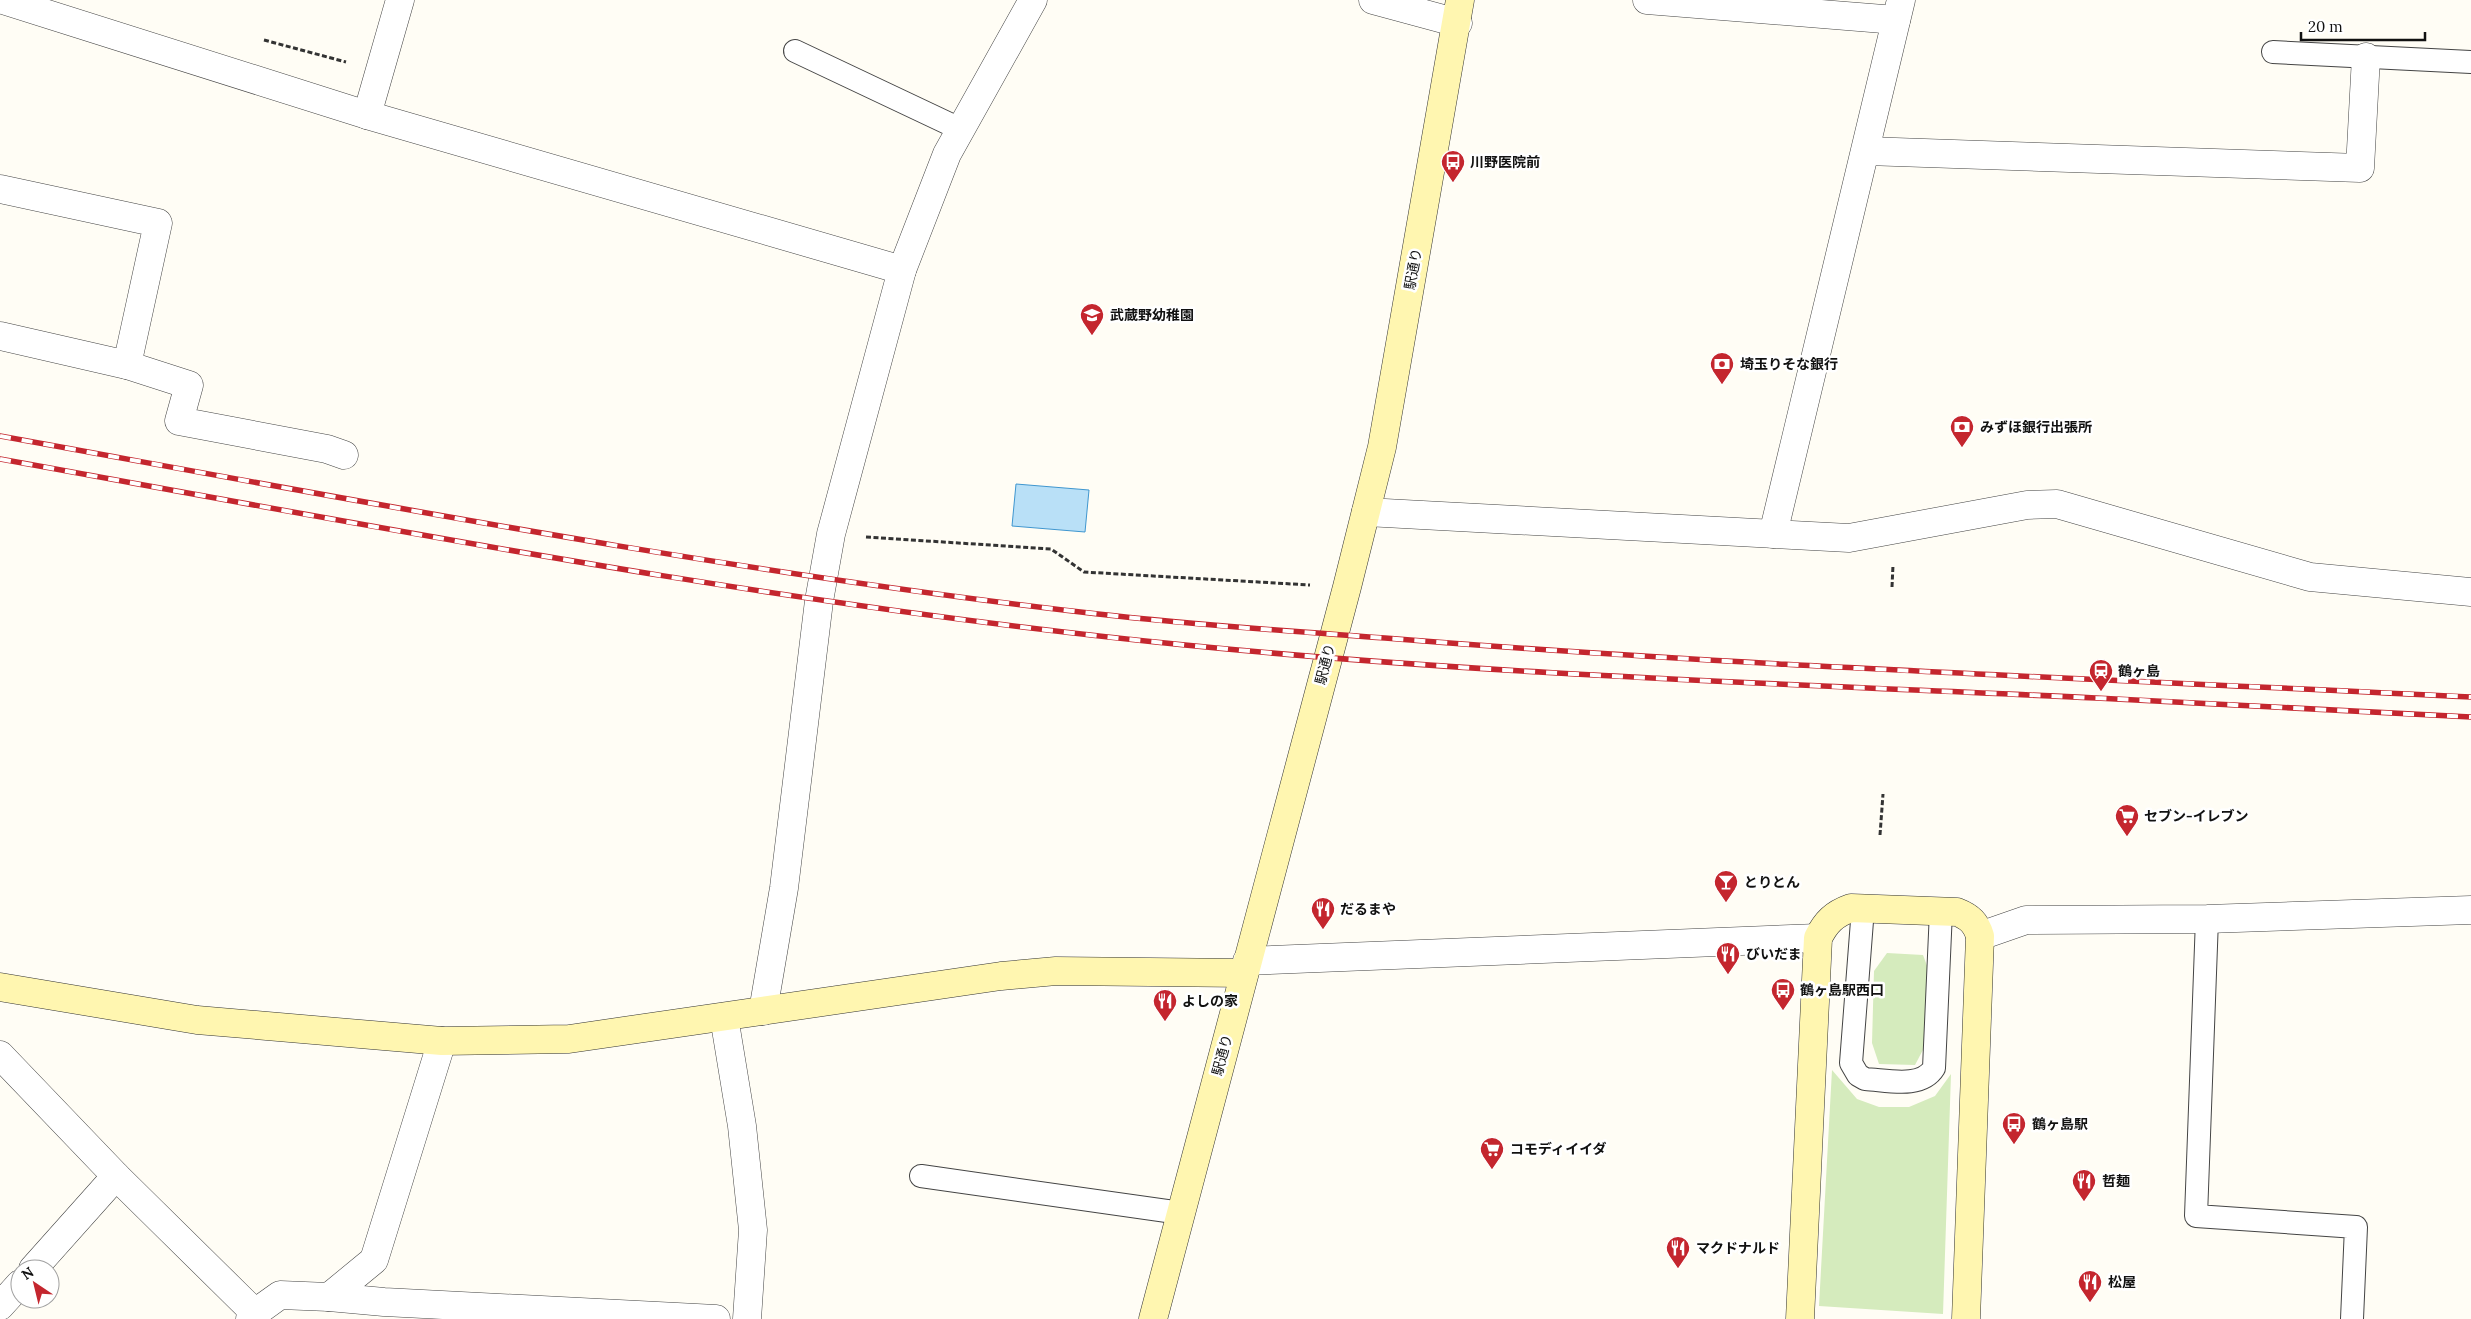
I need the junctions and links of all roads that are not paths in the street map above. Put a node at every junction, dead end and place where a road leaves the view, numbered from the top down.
1 (3, 0) edge
2 (400, 0) edge
3 (1033, 0) edge
4 (1373, 0) edge
5 (1647, 0) edge
6 (1899, 10) edge
7 (1459, 11) edge
8 (794, 51) dead end
9 (2273, 52) dead end
10 (2366, 57) junction
11 (2471, 62) edge
12 (368, 115) junction
13 (960, 129) junction
14 (1866, 150) junction
15 (0, 190) edge
16 (902, 270) junction
17 (0, 336) edge
18 (126, 365) junction
19 (344, 455) dead end
20 (1366, 512) junction
21 (1773, 534) junction
22 (2471, 592) edge
23 (1863, 908) junction
24 (2471, 910) edge
25 (1941, 911) junction
26 (2207, 919) junction
27 (1980, 936) junction
28 (1818, 938) junction
29 (1245, 967) junction
30 (0, 987) edge
31 (763, 1011) junction
32 (724, 1017) junction
33 (442, 1041) junction
34 (0, 1055) edge
35 (116, 1176) junction
36 (921, 1176) dead end
37 (1181, 1213) junction
38 (42, 1259) edge
39 (10, 1295) edge
40 (329, 1297) junction
41 (0, 1306) edge
42 (252, 1316) edge
43 (716, 1319) edge
44 (747, 1319) edge
45 (1153, 1319) edge
46 (1800, 1319) edge
47 (1966, 1319) edge
48 (2352, 1319) edge

1 - 12 street
2 - 12 street
3 - 13 street
4 - 7 street
5 - 6 street
6 - 14 street
7 - 20 street, 駅通り
8 - 13 lane
9 - 10 lane
10 - 11 lane
10 - 14 street
12 - 16 street
13 - 16 street
14 - 21 street
15 - 18 street
16 - 31 street
17 - 18 street
18 - 19 street
20 - 21 street
20 - 29 street, 駅通り
21 - 22 street
23 - 25 street
23 - 25 lane
23 - 28 street
24 - 26 street
25 - 27 street
26 - 27 street
26 - 48 lane
27 - 47 street
28 - 29 street
28 - 46 street
29 - 31 street
29 - 37 street, 駅通り
30 - 33 street
31 - 32 street
32 - 33 street
32 - 44 street
33 - 40 street
34 - 35 street
35 - 38 street
35 - 42 street
36 - 37 lane
37 - 45 street, 駅通り
39 - 41 street
40 - 42 street
40 - 43 street

